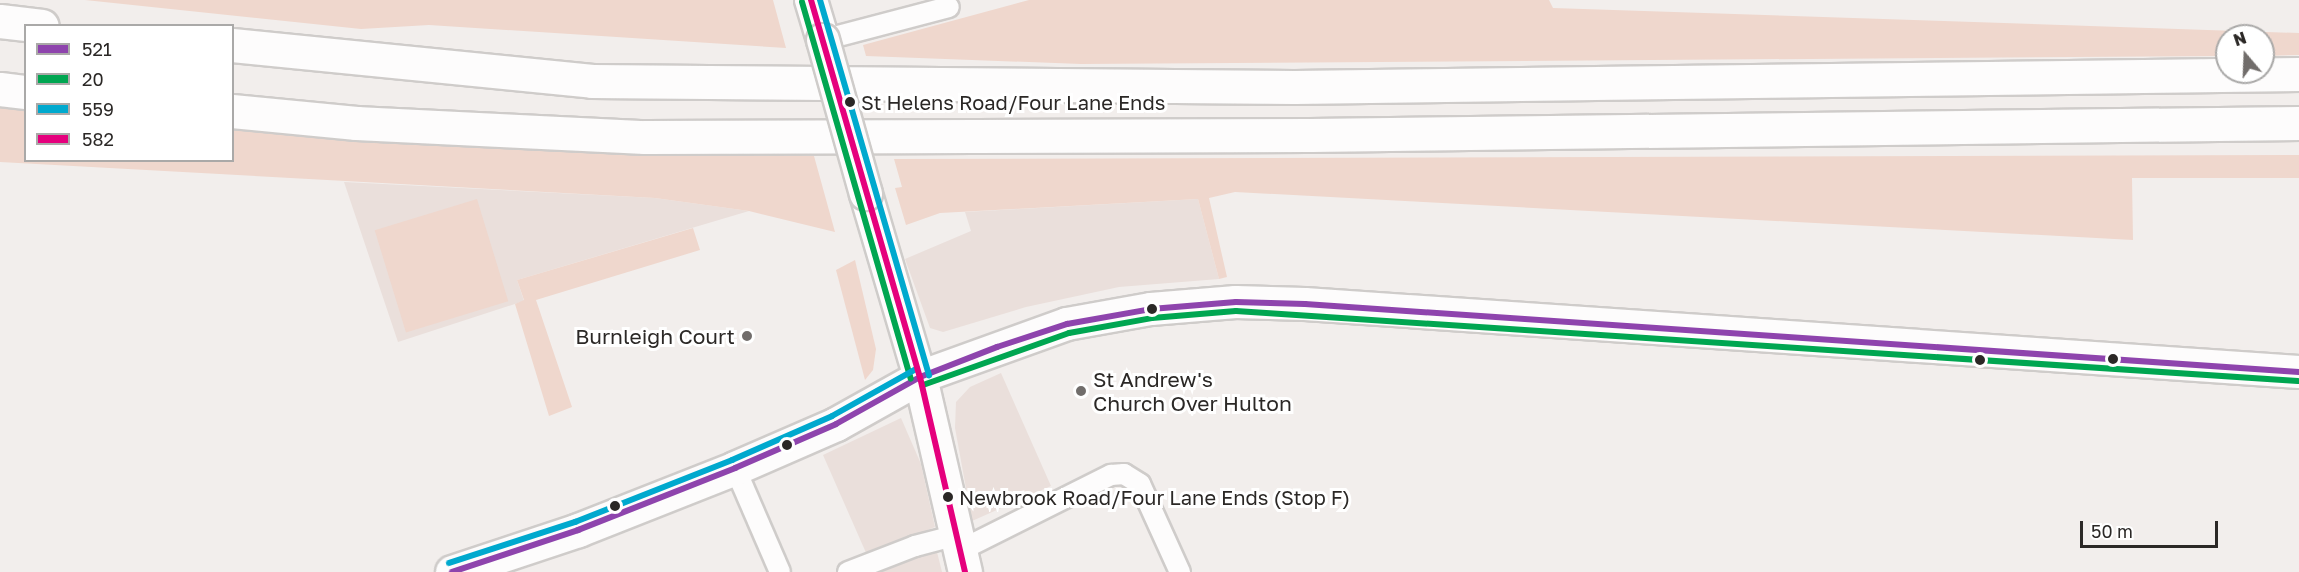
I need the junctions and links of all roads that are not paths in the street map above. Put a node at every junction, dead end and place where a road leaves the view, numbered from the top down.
1 (949, 7) dead end
2 (0, 21) edge
3 (25, 24) edge
4 (824, 24) edge
5 (234, 45) edge
6 (2299, 74) edge
7 (0, 89) edge
8 (24, 92) edge
9 (234, 111) edge
10 (2299, 123) edge
11 (2299, 372) edge
12 (920, 377) junction
13 (735, 468) junction
14 (961, 552) edge
15 (452, 572) edge
16 (780, 572) edge
17 (848, 572) edge
18 (1180, 572) edge

1 - 4 street
2 - 3 highway
4 - 12 main road, bridge
5 - 6 highway
7 - 8 highway
9 - 10 highway
11 - 12 main road
12 - 13 highway
12 - 14 highway
13 - 15 highway
13 - 16 street
14 - 17 street
14 - 18 street

